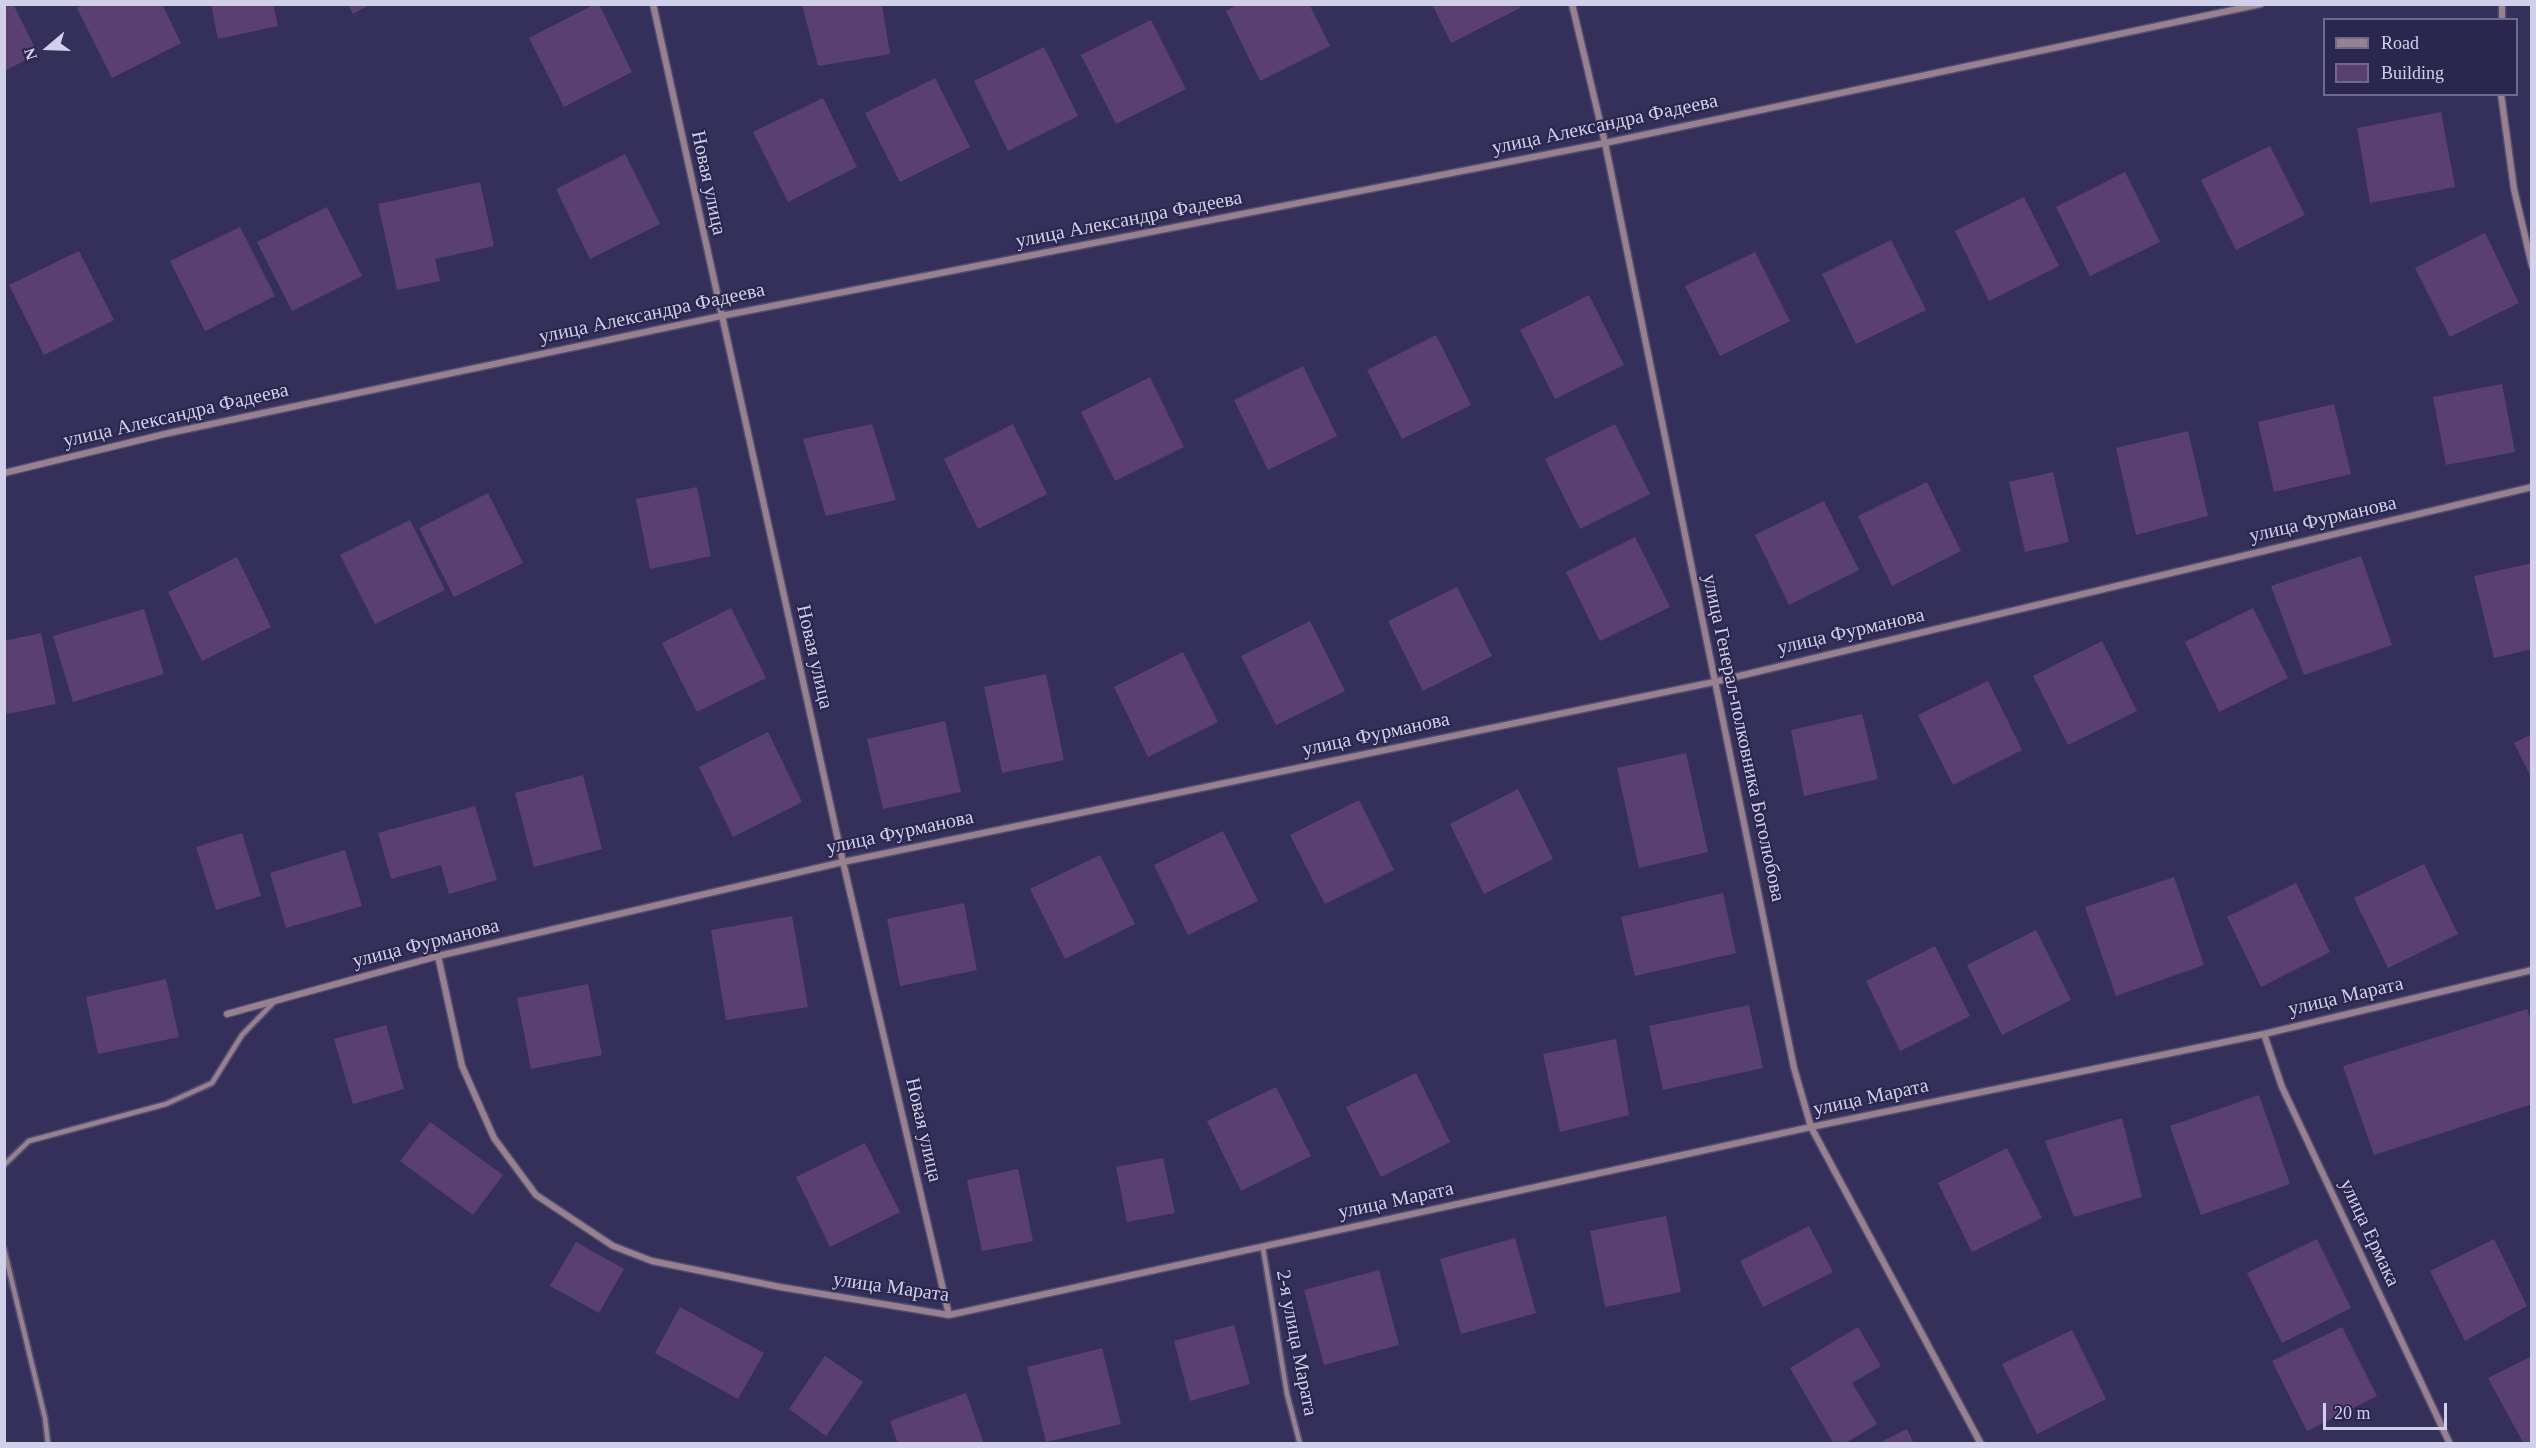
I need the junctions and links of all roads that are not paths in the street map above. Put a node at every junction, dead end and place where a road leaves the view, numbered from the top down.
1 (652, 4) edge
2 (1572, 4) edge
3 (2261, 4) edge
4 (2501, 96) edge
5 (1605, 143) junction
6 (2532, 266) edge
7 (721, 316) junction
8 (4, 473) edge
9 (2532, 487) edge
10 (1714, 682) junction
11 (843, 862) junction
12 (438, 956) junction
13 (2532, 970) edge
14 (275, 1001) junction
15 (227, 1014) dead end
16 (2264, 1034) junction
17 (1811, 1127) junction
18 (4, 1165) edge
19 (1263, 1248) junction
20 (4, 1249) edge
21 (949, 1315) junction
22 (48, 1443) edge
23 (1300, 1443) edge
24 (1981, 1443) edge
25 (2450, 1443) edge

1 - 7 street, Новая улица
2 - 5 street, улица Генерал-полковника Боголюбова
3 - 5 street, улица Александра Фадеева
4 - 6 street
5 - 7 street, улица Александра Фадеева
5 - 10 street, улица Генерал-полковника Боголюбова
7 - 8 street, улица Александра Фадеева
7 - 11 street, Новая улица
9 - 10 street, улица Фурманова
10 - 11 street, улица Фурманова
10 - 17 street, улица Генерал-полковника Боголюбова
11 - 12 street, улица Фурманова
11 - 21 street, Новая улица
12 - 14 street, улица Фурманова
12 - 21 street, улица Марата
13 - 16 street, улица Марата
14 - 15 street, улица Фурманова
14 - 18 lane
16 - 17 street, улица Марата
16 - 25 street, улица Ермака
17 - 19 street, улица Марата
17 - 24 street, улица Генерал-полковника Боголюбова
19 - 21 street, улица Марата
19 - 23 lane, 2-я улица Марата
20 - 22 lane

